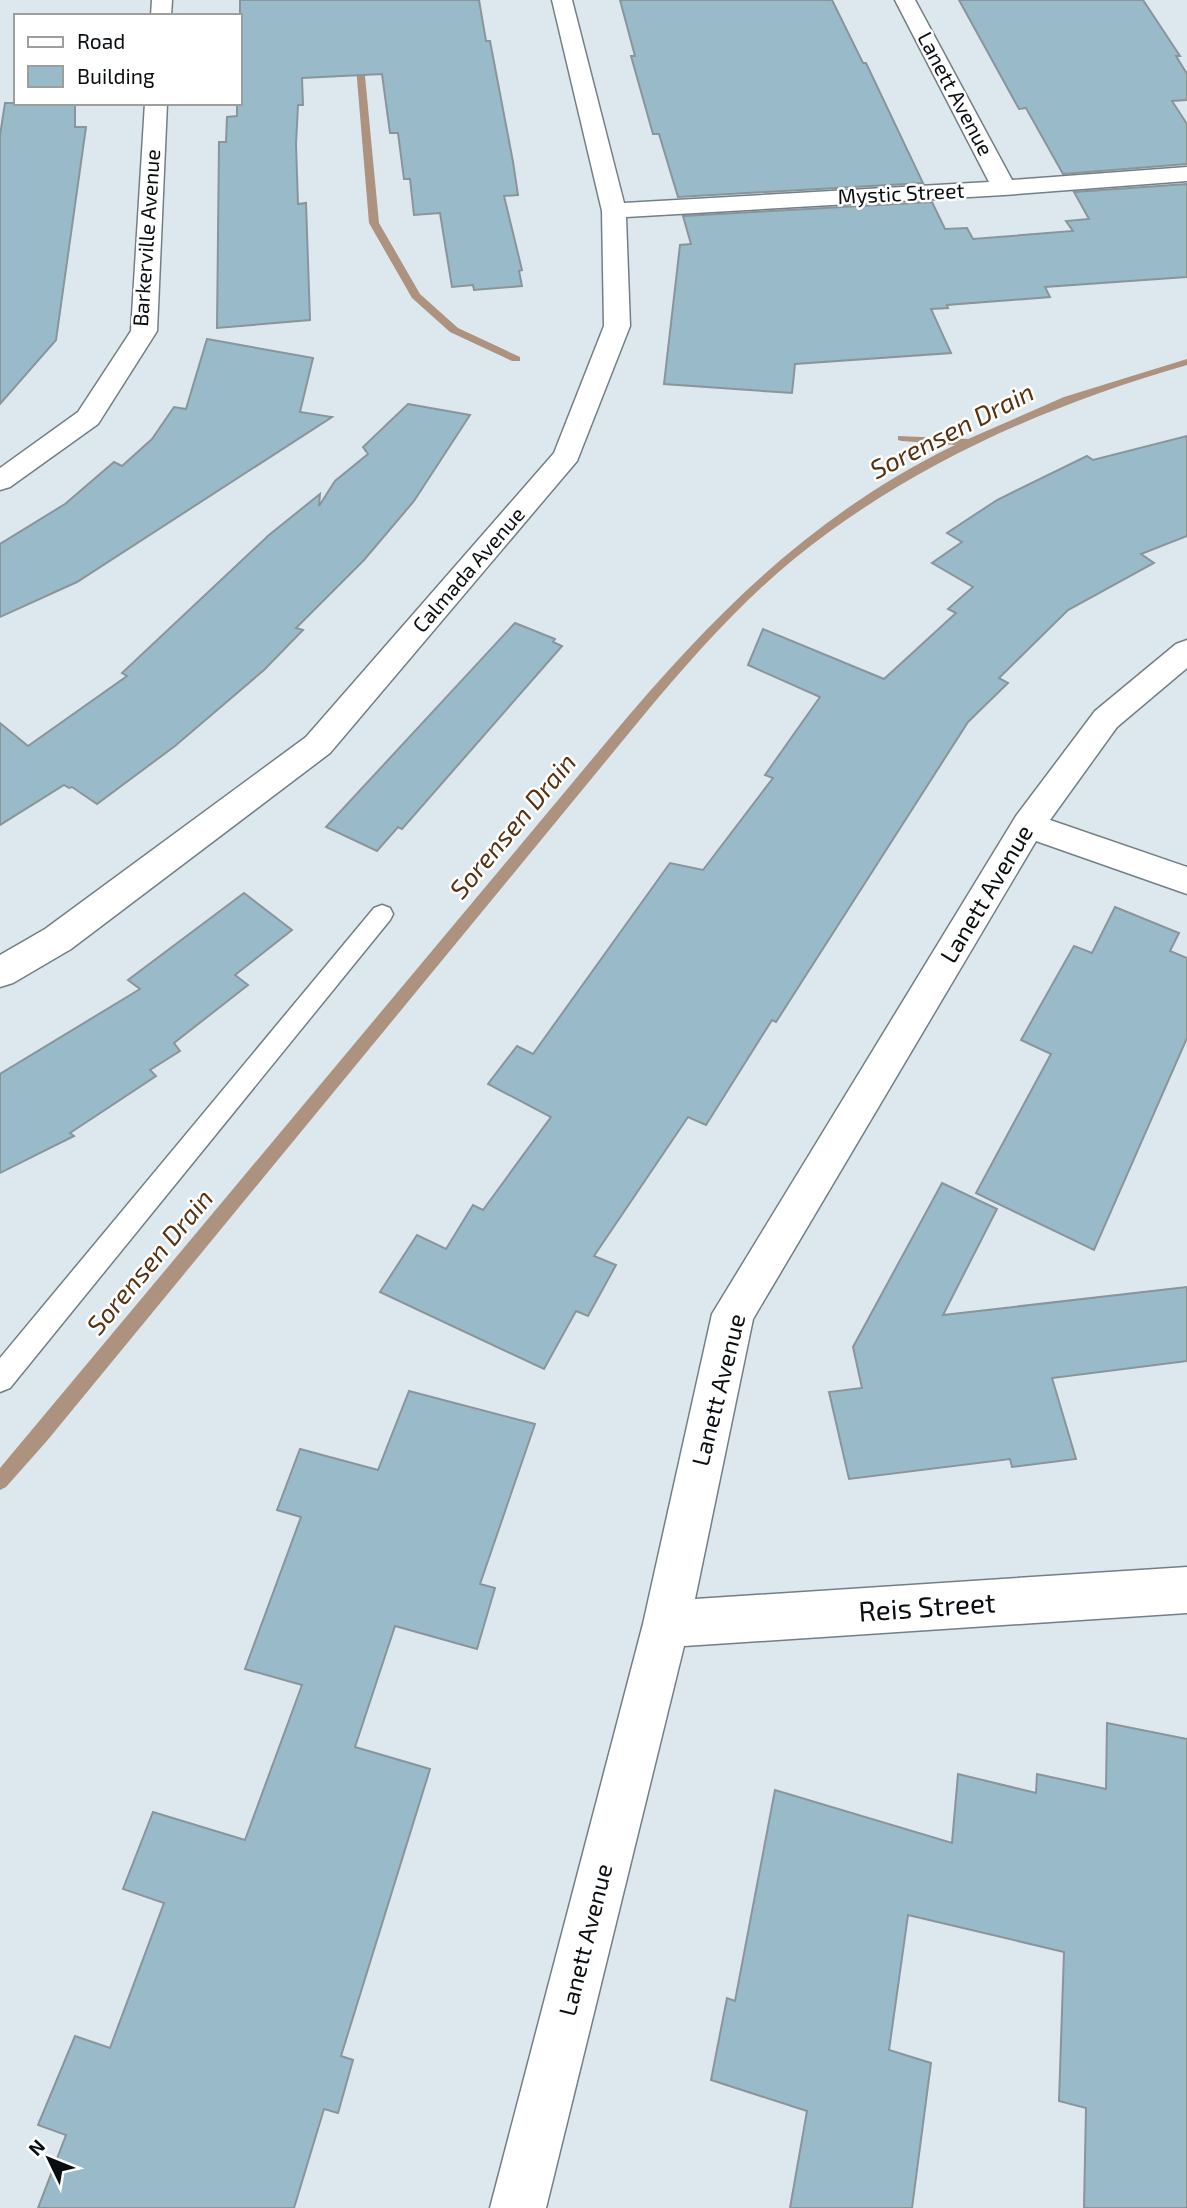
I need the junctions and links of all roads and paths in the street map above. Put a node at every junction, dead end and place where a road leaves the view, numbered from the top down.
1 (562, 0) edge
2 (905, 0) edge
3 (156, 105) edge
4 (1187, 174) edge
5 (1004, 188) junction
6 (614, 211) junction
7 (0, 481) edge
8 (1187, 651) edge
9 (1028, 825) junction
10 (1187, 881) edge
11 (382, 914) dead end
12 (0, 973) edge
13 (0, 1379) edge
14 (1187, 1590) edge
15 (666, 1624) junction
16 (518, 2208) edge

1 - 6 street, Calmada Avenue
2 - 5 street, Lanett Avenue
3 - 7 street, Barkerville Avenue
4 - 5 street, Mystic Street
5 - 6 street, Mystic Street
6 - 12 street, Calmada Avenue
8 - 9 street, Lanett Avenue
9 - 10 street
9 - 15 street, Lanett Avenue
11 - 13 lane
14 - 15 street, Reis Street
15 - 16 street, Lanett Avenue

